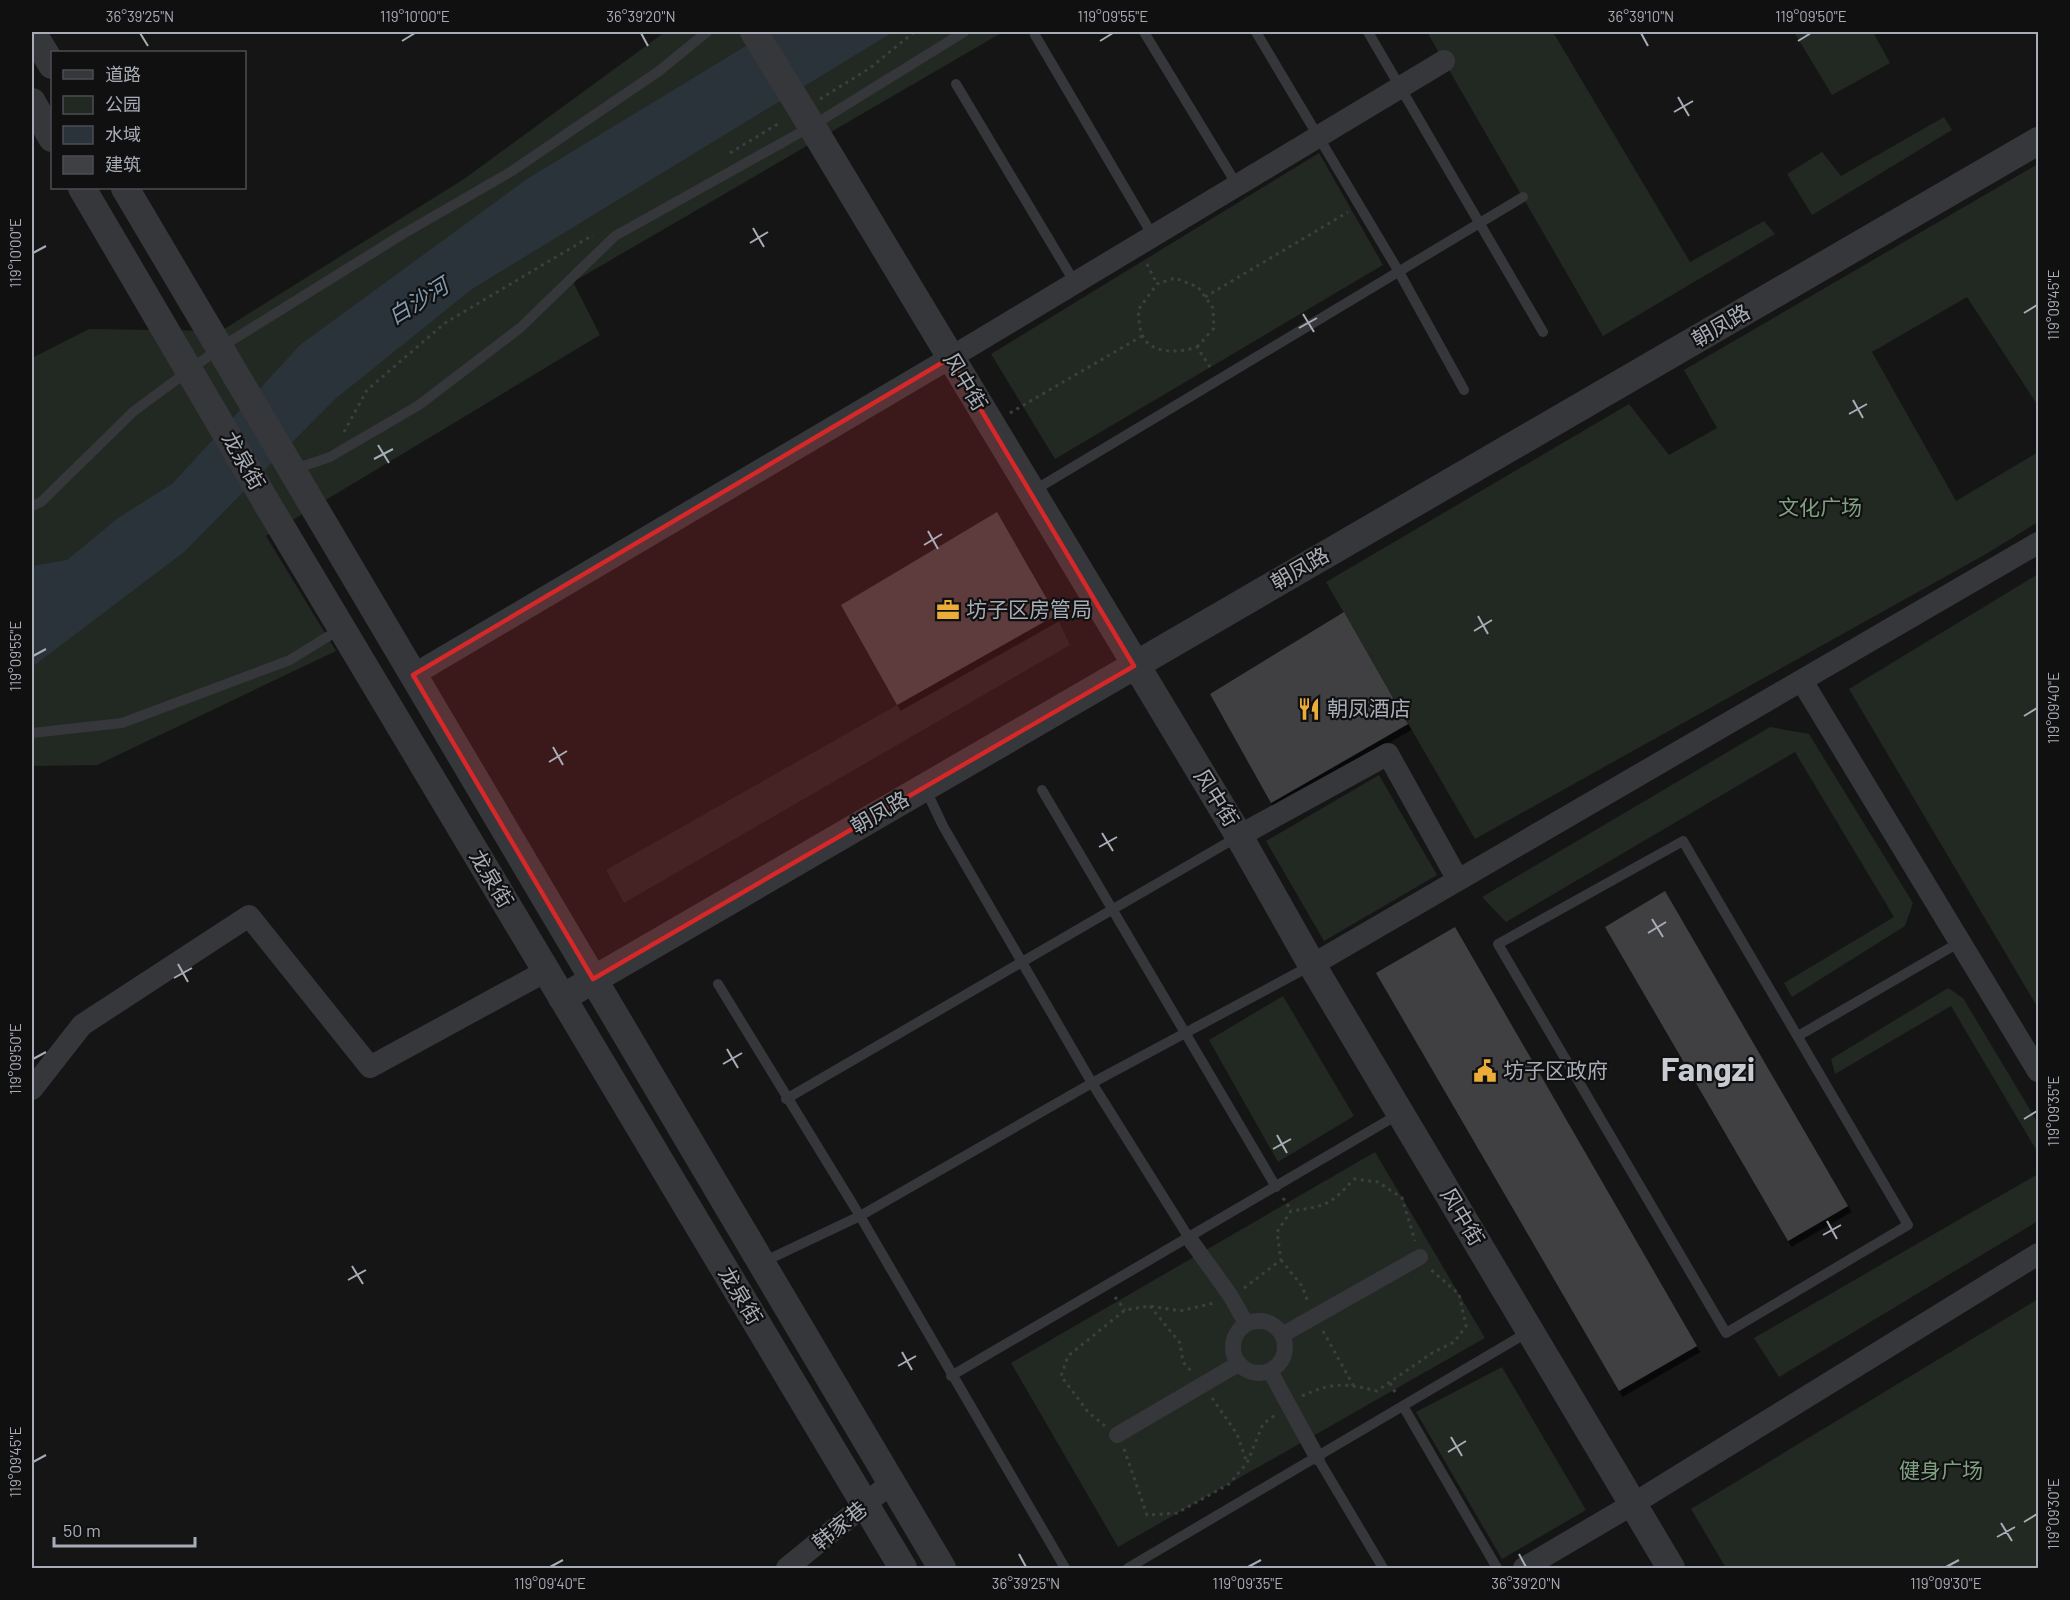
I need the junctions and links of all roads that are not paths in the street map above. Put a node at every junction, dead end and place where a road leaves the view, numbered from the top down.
1 (32, 32) edge
2 (707, 32) edge
3 (754, 32) edge
4 (964, 32) edge
5 (1144, 32) edge
6 (1256, 32) edge
7 (1368, 32) edge
8 (1035, 35) dead end
9 (1444, 61) dead end
10 (51, 64) edge
11 (956, 84) dead end
12 (1400, 87) junction
13 (32, 102) edge
14 (810, 123) junction
15 (51, 136) edge
16 (1319, 136) junction
17 (2038, 141) edge
18 (1237, 185) junction
19 (83, 189) edge
20 (126, 189) edge
21 (1522, 197) dead end
22 (1481, 222) junction
23 (1153, 236) junction
24 (1399, 272) junction
25 (1075, 283) junction
26 (1543, 332) dead end
27 (227, 357) junction
28 (950, 358) junction
29 (190, 370) junction
30 (1464, 390) dead end
31 (291, 469) junction
32 (1031, 492) junction
33 (32, 506) edge
34 (2038, 543) edge
35 (341, 628) junction
36 (1134, 666) junction
37 (413, 675) junction
38 (1802, 681) junction
39 (32, 733) edge
40 (924, 788) junction
41 (1042, 790) dead end
42 (1239, 836) junction
43 (1458, 880) junction
44 (1113, 910) junction
45 (1960, 942) junction
46 (1022, 963) junction
47 (1312, 965) junction
48 (546, 971) junction
49 (593, 979) junction
50 (718, 984) dead end
51 (562, 998) junction
52 (1185, 1033) junction
53 (1798, 1036) junction
54 (2038, 1071) edge
55 (1092, 1083) junction
56 (32, 1089) edge
57 (786, 1099) junction
58 (1400, 1113) junction
59 (1276, 1187) junction
60 (860, 1216) junction
61 (1189, 1238) junction
62 (2038, 1254) edge
63 (1420, 1257) dead end
64 (761, 1263) junction
65 (1246, 1323) junction
66 (1530, 1331) junction
67 (1282, 1335) junction
68 (1239, 1364) junction
69 (1270, 1371) junction
70 (951, 1376) junction
71 (1403, 1406) junction
72 (1117, 1436) dead end
73 (1317, 1457) junction
74 (891, 1483) junction
75 (1633, 1504) junction
76 (866, 1506) junction
77 (787, 1569) edge
78 (903, 1569) edge
79 (942, 1569) edge
80 (1065, 1569) edge
81 (1128, 1569) edge
82 (1383, 1569) edge
83 (1497, 1569) edge
84 (1524, 1569) edge
85 (1671, 1569) edge

1 - 10 street
2 - 27 lane
3 - 14 street, 风中街, bridge
4 - 14 lane
5 - 18 lane
6 - 16 lane
7 - 12 lane
8 - 23 lane
9 - 12 street
11 - 25 lane
12 - 16 street
12 - 22 lane
13 - 15 street
14 - 28 street, 风中街
14 - 31 lane
16 - 18 street
16 - 24 lane
17 - 36 street, 朝凤路
18 - 23 street
19 - 29 street, 龙泉街
20 - 27 street, 龙泉街
21 - 22 lane
22 - 24 lane
22 - 26 lane
23 - 25 street
24 - 30 lane
24 - 32 lane
25 - 28 street
27 - 29 lane
27 - 31 street, 龙泉街
28 - 32 street, 风中街
28 - 37 street
29 - 33 lane
29 - 35 street, 龙泉街
31 - 37 street, 龙泉街
32 - 36 street, 风中街
34 - 38 street
35 - 39 lane
35 - 48 street, 龙泉街
36 - 40 street, 朝凤路
36 - 42 street, 风中街
37 - 49 street, 龙泉街
38 - 43 street
38 - 45 street
40 - 46 lane
40 - 49 street, 朝凤路
41 - 44 lane
42 - 43 street
42 - 44 lane
42 - 47 street, 风中街
43 - 47 street
44 - 46 lane
44 - 52 lane
45 - 53 lane
45 - 54 street
46 - 55 lane
46 - 57 lane
47 - 52 lane
47 - 58 street, 风中街
48 - 51 street, 龙泉街
48 - 56 street
49 - 51 street, 朝凤路
49 - 64 street, 龙泉街
50 - 57 lane
51 - 76 street, 龙泉街
52 - 55 lane
52 - 59 lane
53 - 53 lane
55 - 60 lane
55 - 61 lane
57 - 60 lane
58 - 59 lane
58 - 66 street, 风中街
59 - 61 lane
60 - 64 lane
60 - 70 lane
61 - 65 street
61 - 70 lane
62 - 75 street
63 - 67 street
64 - 74 street, 龙泉街
65 - 67 street
65 - 68 street
66 - 71 lane
66 - 75 street, 风中街
67 - 69 street
68 - 69 street
68 - 72 street
69 - 73 street
70 - 80 lane
71 - 73 lane
71 - 83 lane
73 - 81 lane
73 - 82 lane
74 - 76 street, 韩家巷
74 - 79 street, 龙泉街
75 - 84 street
75 - 85 street, 风中街
76 - 77 street, 韩家巷
76 - 78 street, 龙泉街

